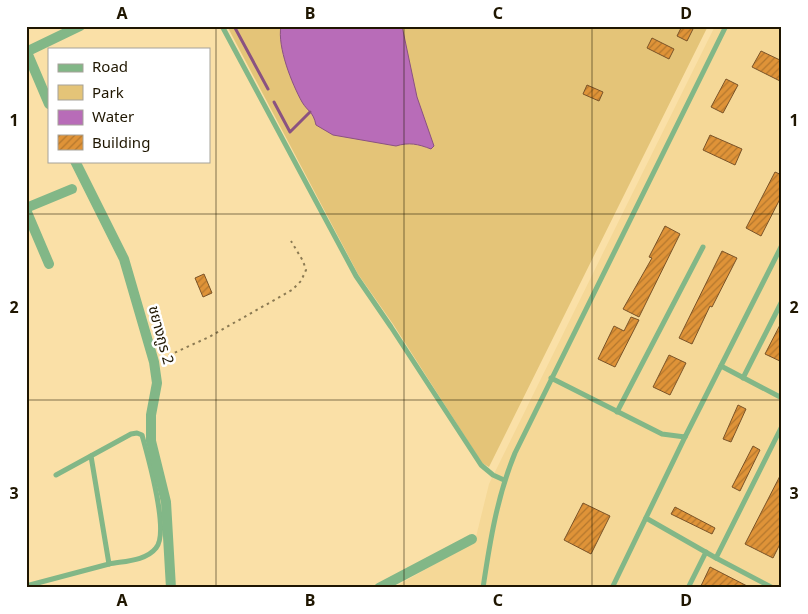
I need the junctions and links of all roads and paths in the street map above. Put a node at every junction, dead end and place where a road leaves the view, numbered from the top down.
1 (80, 26) edge
2 (222, 26) edge
3 (726, 26) edge
4 (26, 51) edge
5 (48, 102) edge
6 (76, 162) edge
7 (72, 189) dead end
8 (26, 209) edge
9 (291, 241) dead end
10 (782, 245) edge
11 (703, 247) dead end
12 (49, 264) dead end
13 (782, 301) edge
14 (154, 362) junction
15 (722, 366) junction
16 (552, 378) junction
17 (743, 378) junction
18 (782, 398) edge
19 (617, 412) junction
20 (782, 426) edge
21 (685, 437) junction
22 (91, 456) junction
23 (56, 475) dead end
24 (504, 480) junction
25 (646, 518) junction
26 (472, 539) dead end
27 (706, 552) junction
28 (716, 558) junction
29 (109, 564) junction
30 (26, 586) edge
31 (172, 588) edge
32 (379, 588) edge
33 (483, 588) edge
34 (612, 588) edge
35 (688, 588) edge
36 (773, 588) edge

1 - 4 street
2 - 24 lane
3 - 16 lane
4 - 5 street
6 - 14 street, ชยางกูร 2
7 - 8 street
8 - 12 street
9 - 14 path
10 - 15 lane
11 - 19 lane
13 - 17 lane
14 - 31 street, ชยางกูร 2
15 - 17 lane
15 - 21 lane
16 - 19 lane
16 - 24 lane
17 - 18 lane
19 - 21 lane
20 - 28 lane
21 - 25 lane
22 - 23 lane
22 - 29 lane
22 - 29 lane
24 - 33 lane
25 - 27 lane
25 - 34 lane
26 - 32 street
27 - 28 lane
27 - 35 lane
28 - 36 lane
29 - 30 lane

